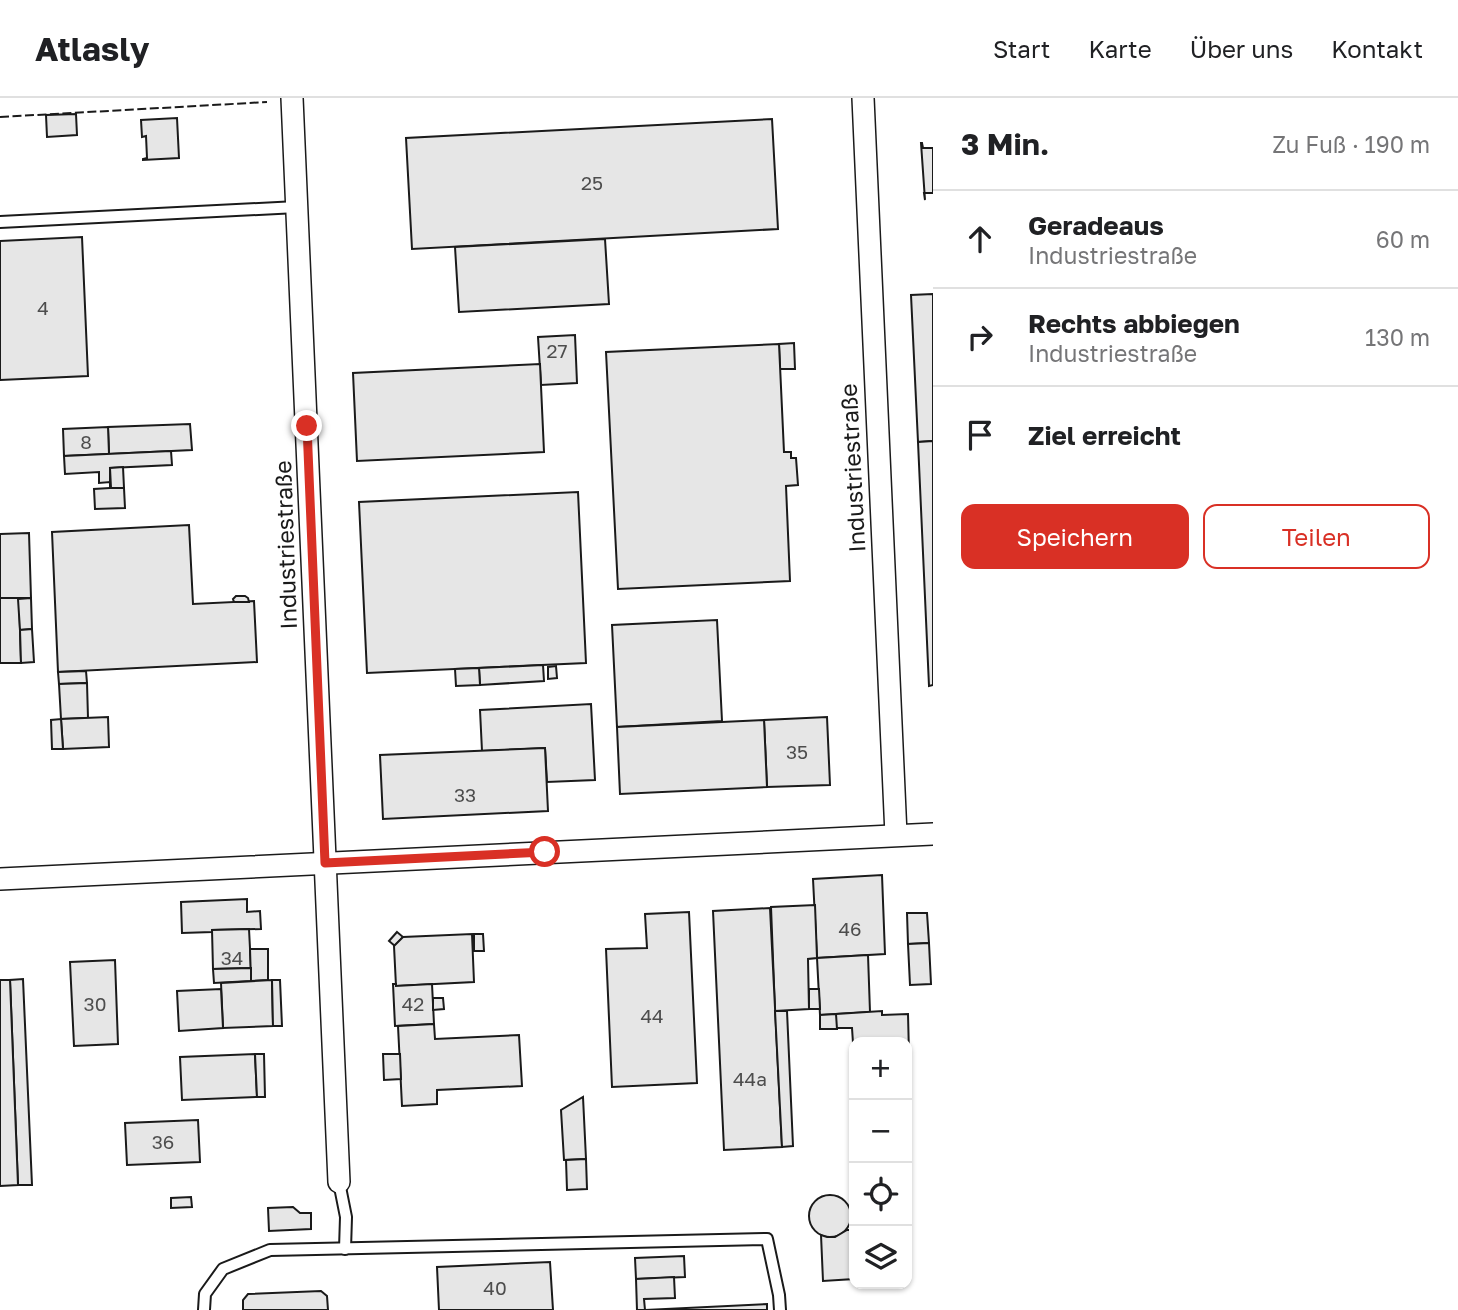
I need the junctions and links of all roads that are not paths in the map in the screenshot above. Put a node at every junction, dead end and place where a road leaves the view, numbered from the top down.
1 (292, 98) edge
2 (863, 98) edge
3 (297, 207) junction
4 (0, 222) edge
5 (933, 834) edge
6 (896, 835) junction
7 (325, 863) junction
8 (0, 879) edge
9 (339, 1182) joint
10 (345, 1249) junction
11 (204, 1310) edge
12 (780, 1310) edge

1 - 3 street, Industriestraße
2 - 6 street, Industriestraße
3 - 4 lane
3 - 7 street, Industriestraße
5 - 6 street
6 - 7 street
7 - 8 street
7 - 9 street, Industriestraße
9 - 10 lane
10 - 11 lane
10 - 12 lane

